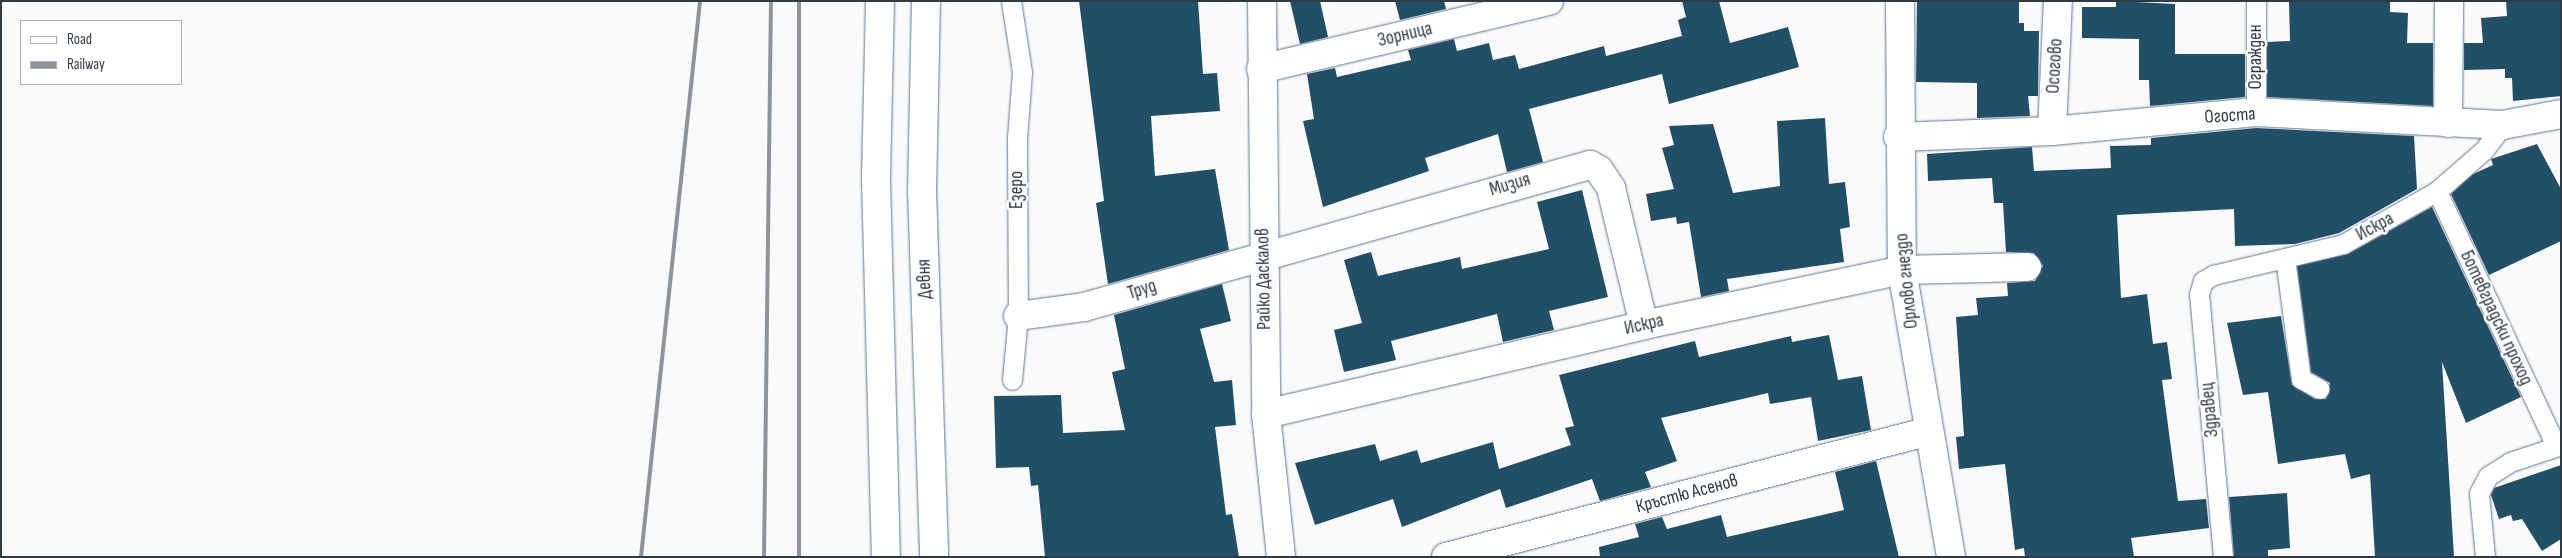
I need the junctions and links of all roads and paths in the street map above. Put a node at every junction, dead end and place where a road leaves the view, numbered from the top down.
1 (880, 1) edge
2 (926, 1) edge
3 (1011, 1) edge
4 (1262, 1) edge
5 (1549, 1) edge
6 (1900, 1) edge
7 (2058, 1) edge
8 (2256, 1) edge
9 (2449, 1) edge
10 (1261, 68) junction
11 (2256, 112) junction
12 (2561, 114) edge
13 (2448, 123) junction
14 (2503, 125) junction
15 (2052, 131) junction
16 (1898, 137) junction
17 (2437, 191) junction
18 (1263, 254) junction
19 (2285, 258) junction
20 (2027, 267) dead end
21 (1902, 270) junction
22 (2218, 274) joint
23 (1018, 316) junction
24 (1644, 325) junction
25 (1012, 380) dead end
26 (2320, 389) dead end
27 (1266, 414) junction
28 (1929, 432) junction
29 (2558, 445) edge
30 (886, 557) edge
31 (934, 557) edge
32 (1281, 557) edge
33 (1446, 557) edge
34 (1951, 557) edge
35 (2223, 557) edge
36 (2484, 557) edge

1 - 30 street
2 - 31 street, Девня
3 - 23 lane, Езеро
4 - 10 street, Райко Даскалов
5 - 10 street, Зорница
6 - 16 street, Орлово гнездо
7 - 15 street, Осогово
8 - 11 lane, Огражден
9 - 13 street
10 - 18 street, Райко Даскалов
11 - 13 street, Огоста
11 - 15 street, Огоста
12 - 14 street, Огоста
13 - 14 street, Огоста
14 - 17 lane, Искра
15 - 16 street, Огоста
16 - 21 street, Орлово гнездо
17 - 19 lane, Искра
17 - 29 lane, Ботевградски проход
18 - 23 street, Труд
18 - 24 street, Мизия
18 - 27 street, Райко Даскалов
19 - 22 lane, Искра
19 - 26 lane
20 - 21 street, Искра
21 - 24 street, Искра
21 - 28 street, Орлово гнездо
22 - 35 lane, Здравец
23 - 25 lane, Езеро
24 - 27 street, Искра
27 - 32 street, Райко Даскалов
28 - 33 street, Кръстю Асенов
28 - 34 street, Орлово гнездо
29 - 36 lane

